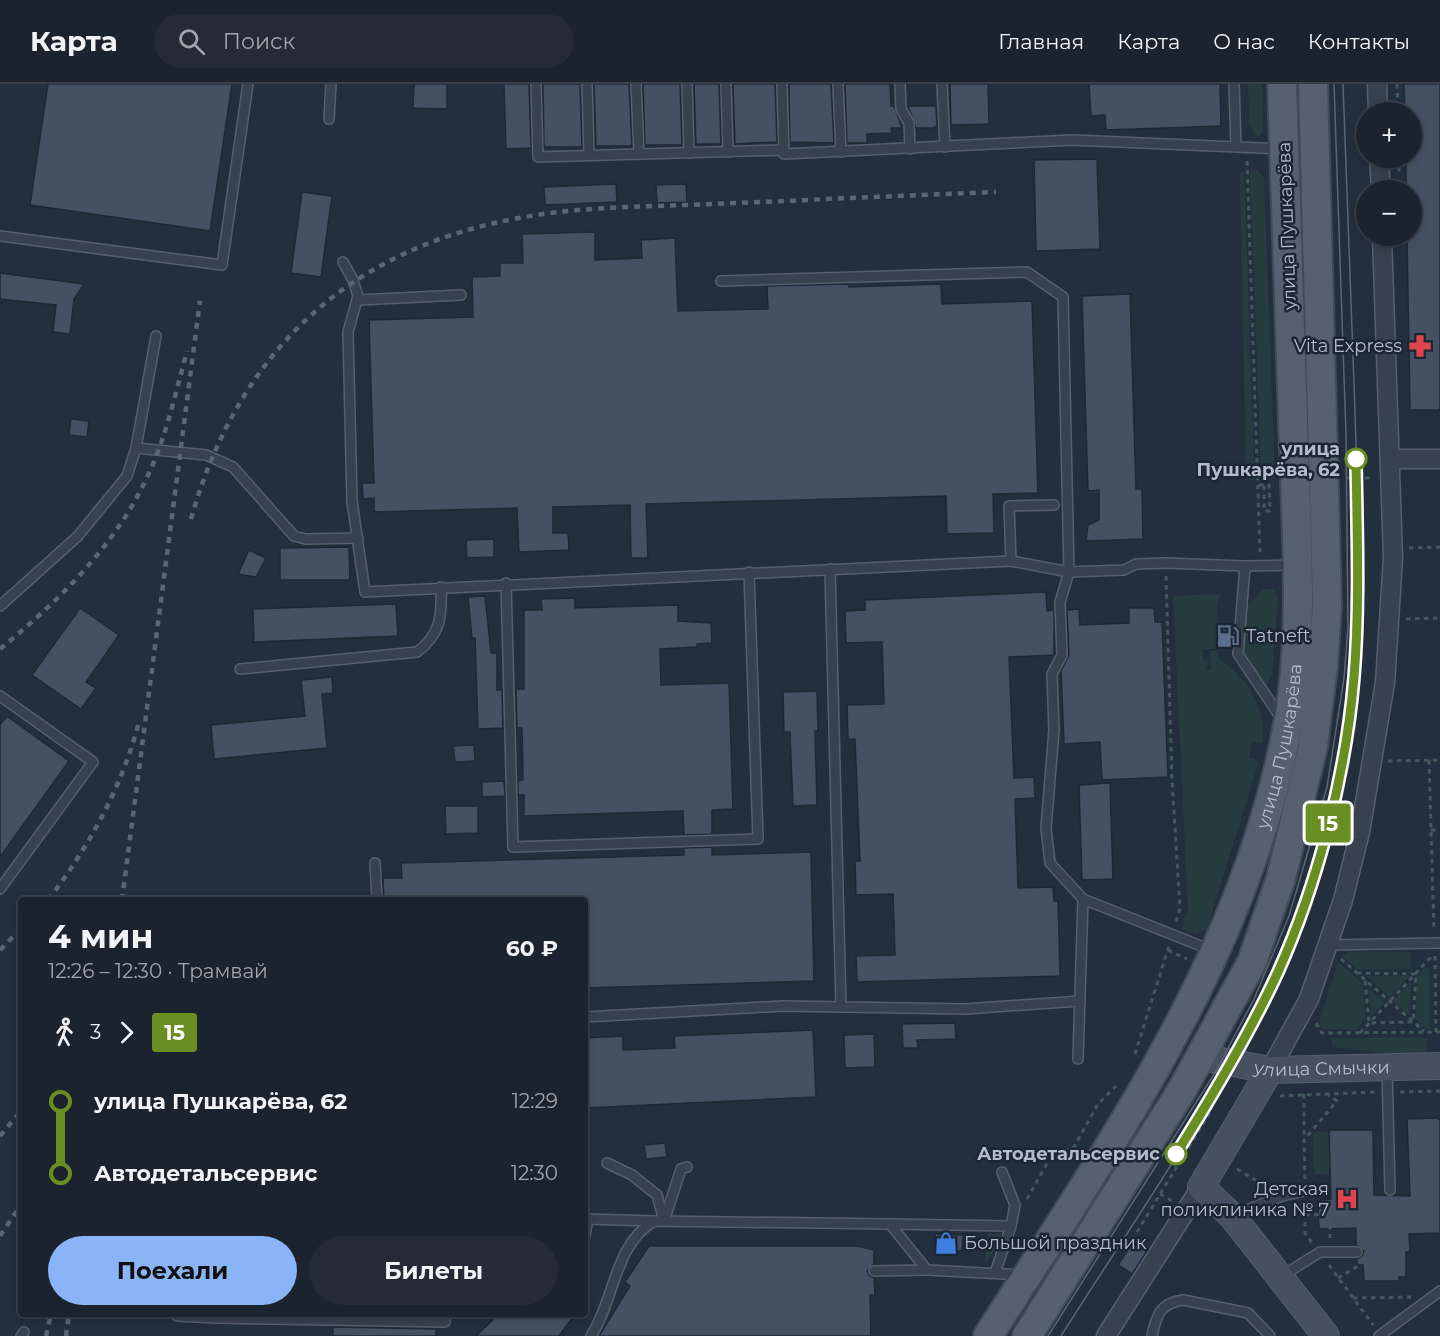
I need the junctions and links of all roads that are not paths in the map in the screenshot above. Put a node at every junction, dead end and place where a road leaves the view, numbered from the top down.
1 (248, 84) edge
2 (332, 84) edge
3 (536, 84) edge
4 (587, 84) edge
5 (636, 84) edge
6 (687, 84) edge
7 (726, 84) edge
8 (782, 84) edge
9 (838, 84) edge
10 (900, 84) edge
11 (942, 84) edge
12 (1234, 84) edge
13 (1282, 84) edge
14 (1312, 84) edge
15 (1377, 84) edge
16 (1378, 102) edge
17 (329, 119) dead end
18 (945, 147) junction
19 (1241, 147) junction
20 (910, 149) junction
21 (1284, 149) junction
22 (784, 150) junction
23 (1315, 150) junction
24 (728, 152) junction
25 (841, 152) junction
26 (689, 153) junction
27 (639, 154) junction
28 (589, 155) junction
29 (0, 236) edge
30 (1382, 246) edge
31 (343, 262) dead end
32 (721, 282) dead end
33 (461, 295) dead end
34 (358, 300) junction
35 (156, 336) dead end
36 (136, 448) junction
37 (1440, 459) edge
38 (1391, 468) junction
39 (1054, 505) dead end
40 (358, 538) junction
41 (1011, 561) junction
42 (1327, 564) junction
43 (1296, 565) junction
44 (1245, 566) junction
45 (830, 569) junction
46 (1069, 572) junction
47 (749, 573) junction
48 (506, 583) junction
49 (441, 587) junction
50 (0, 606) edge
51 (240, 669) dead end
52 (0, 696) edge
53 (1288, 728) junction
54 (375, 863) dead end
55 (0, 889) edge
56 (377, 897) edge
57 (1083, 899) junction
58 (1437, 943) edge
59 (1333, 950) junction
60 (1205, 957) junction
61 (1080, 1001) junction
62 (841, 1007) junction
63 (588, 1017) edge
64 (1173, 1040) junction
65 (1200, 1056) junction
66 (1078, 1059) dead end
67 (1440, 1066) edge
68 (1387, 1068) junction
69 (1270, 1070) junction
70 (607, 1163) dead end
71 (687, 1167) dead end
72 (1002, 1172) dead end
73 (1201, 1187) junction
74 (1390, 1190) dead end
75 (1305, 1191) road end
76 (1232, 1216) junction
77 (588, 1219) edge
78 (654, 1221) junction
79 (664, 1221) junction
80 (890, 1224) junction
81 (1011, 1226) junction
82 (1357, 1252) dead end
83 (927, 1270) junction
84 (874, 1271) dead end
85 (995, 1273) junction
86 (1027, 1275) junction
87 (1281, 1277) junction
88 (1436, 1294) edge
89 (253, 1317) edge
90 (445, 1317) edge
91 (591, 1336) edge
92 (988, 1336) edge
93 (1027, 1336) edge
94 (1106, 1336) edge
95 (1152, 1336) edge
96 (1270, 1336) edge
97 (1326, 1336) edge
98 (1379, 1336) edge

1 - 29 lane
2 - 17 lane
3 - 28 lane
4 - 28 lane
5 - 27 lane
6 - 26 lane
7 - 24 lane
8 - 22 lane
9 - 25 lane
10 - 20 lane
11 - 18 lane
12 - 19 lane
13 - 21 main road, улица Пушкарёва
14 - 23 main road, улица Пушкарёва
15 - 16 street
18 - 19 lane
18 - 20 lane
19 - 21 lane
20 - 25 lane
21 - 23 main road
21 - 43 main road, улица Пушкарёва
22 - 24 lane
22 - 25 lane
23 - 42 main road, улица Пушкарёва
24 - 26 lane
26 - 27 lane
27 - 28 lane
30 - 38 street
31 - 34 lane
32 - 46 lane
33 - 34 lane
34 - 40 lane
35 - 36 lane
36 - 40 lane
36 - 50 lane
37 - 38 street
38 - 59 street
39 - 41 lane
40 - 49 lane
41 - 45 lane
41 - 46 lane
42 - 43 main road
42 - 65 main road, улица Пушкарёва
43 - 44 lane
43 - 53 main road, улица Пушкарёва
44 - 46 lane
44 - 53 lane
45 - 47 lane
45 - 62 lane
46 - 57 lane
47 - 48 lane
47 - 48 lane
48 - 49 lane
49 - 51 lane
52 - 55 lane
53 - 60 main road, улица Пушкарёва
54 - 56 lane
57 - 60 lane
57 - 61 lane
58 - 59 lane
59 - 69 street
60 - 64 main road, улица Пушкарёва
61 - 62 lane
61 - 66 lane
62 - 63 lane
64 - 65 main road, улица Смычки
64 - 86 main road, улица Пушкарёва
65 - 69 street, улица Смычки
65 - 93 main road, улица Пушкарёва
67 - 68 street, улица Смычки
68 - 69 street, улица Смычки
68 - 74 lane
69 - 73 street
70 - 79 lane
71 - 79 lane
72 - 81 lane
73 - 76 street
73 - 94 street
75 - 76 lane
76 - 87 street
77 - 78 lane
78 - 79 lane
78 - 91 lane
79 - 80 lane
80 - 81 lane
80 - 83 lane
81 - 85 lane
82 - 87 lane
83 - 84 lane
83 - 85 lane
85 - 86 lane
86 - 92 main road, улица Пушкарёва
87 - 97 street
88 - 98 lane
89 - 90 lane
95 - 96 lane

